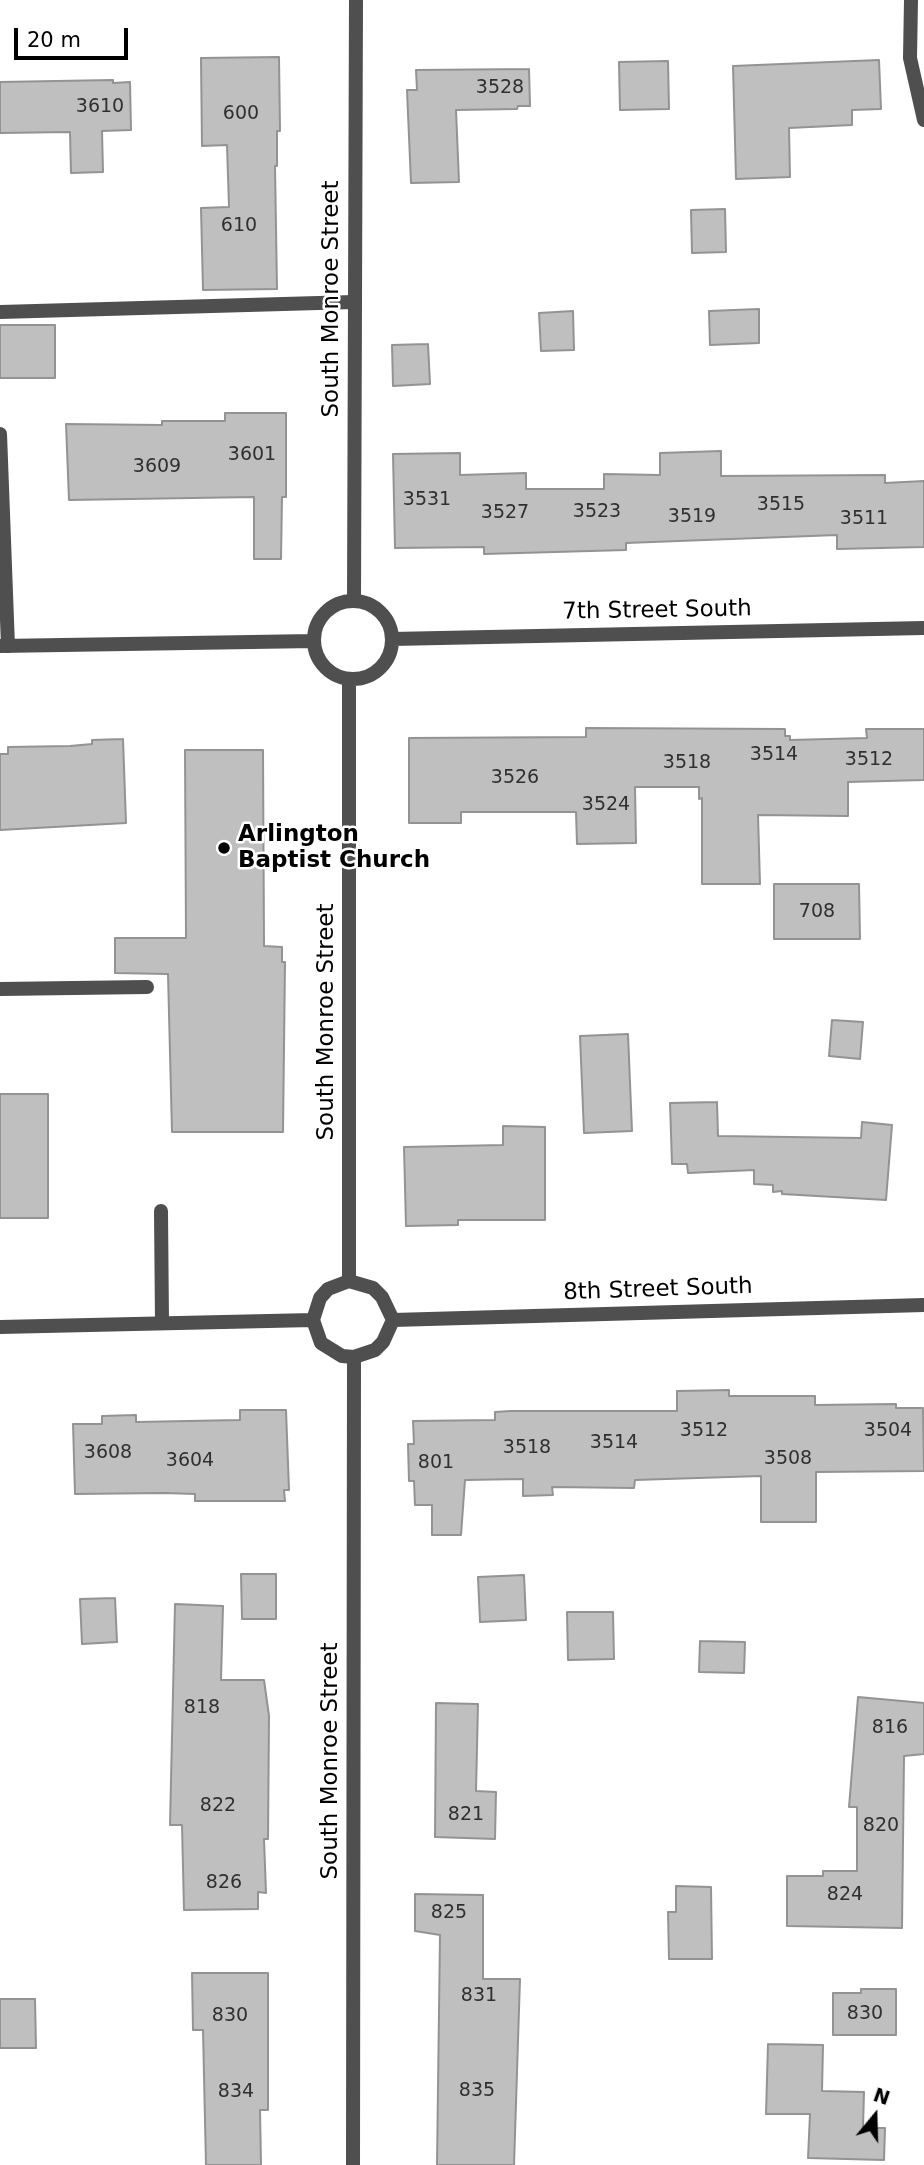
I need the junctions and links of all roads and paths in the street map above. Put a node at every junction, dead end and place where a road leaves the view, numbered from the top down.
1 (356, 0) edge
2 (911, 0) edge
3 (924, 120) edge
4 (354, 302) junction
5 (0, 312) edge
6 (0, 434) edge
7 (354, 599) junction
8 (924, 628) edge
9 (392, 639) junction
10 (314, 641) junction
11 (4, 646) edge
12 (349, 679) junction
13 (146, 987) dead end
14 (0, 989) edge
15 (161, 1211) dead end
16 (349, 1281) junction
17 (924, 1305) edge
18 (313, 1320) junction
19 (393, 1320) junction
20 (162, 1323) junction
21 (0, 1327) edge
22 (354, 1357) junction
23 (353, 2165) edge

1 - 4 street, South Monroe Street
2 - 3 street
4 - 5 street
4 - 7 street, South Monroe Street
6 - 11 street
7 - 9 street
7 - 10 street
8 - 9 street, 7th Street South
9 - 12 street
10 - 11 street
10 - 12 street
12 - 16 street, South Monroe Street
13 - 14 street
15 - 20 street
16 - 18 street
16 - 19 street
17 - 19 street, 8th Street South
18 - 20 street
18 - 22 street
19 - 22 street
20 - 21 street
22 - 23 street, South Monroe Street

